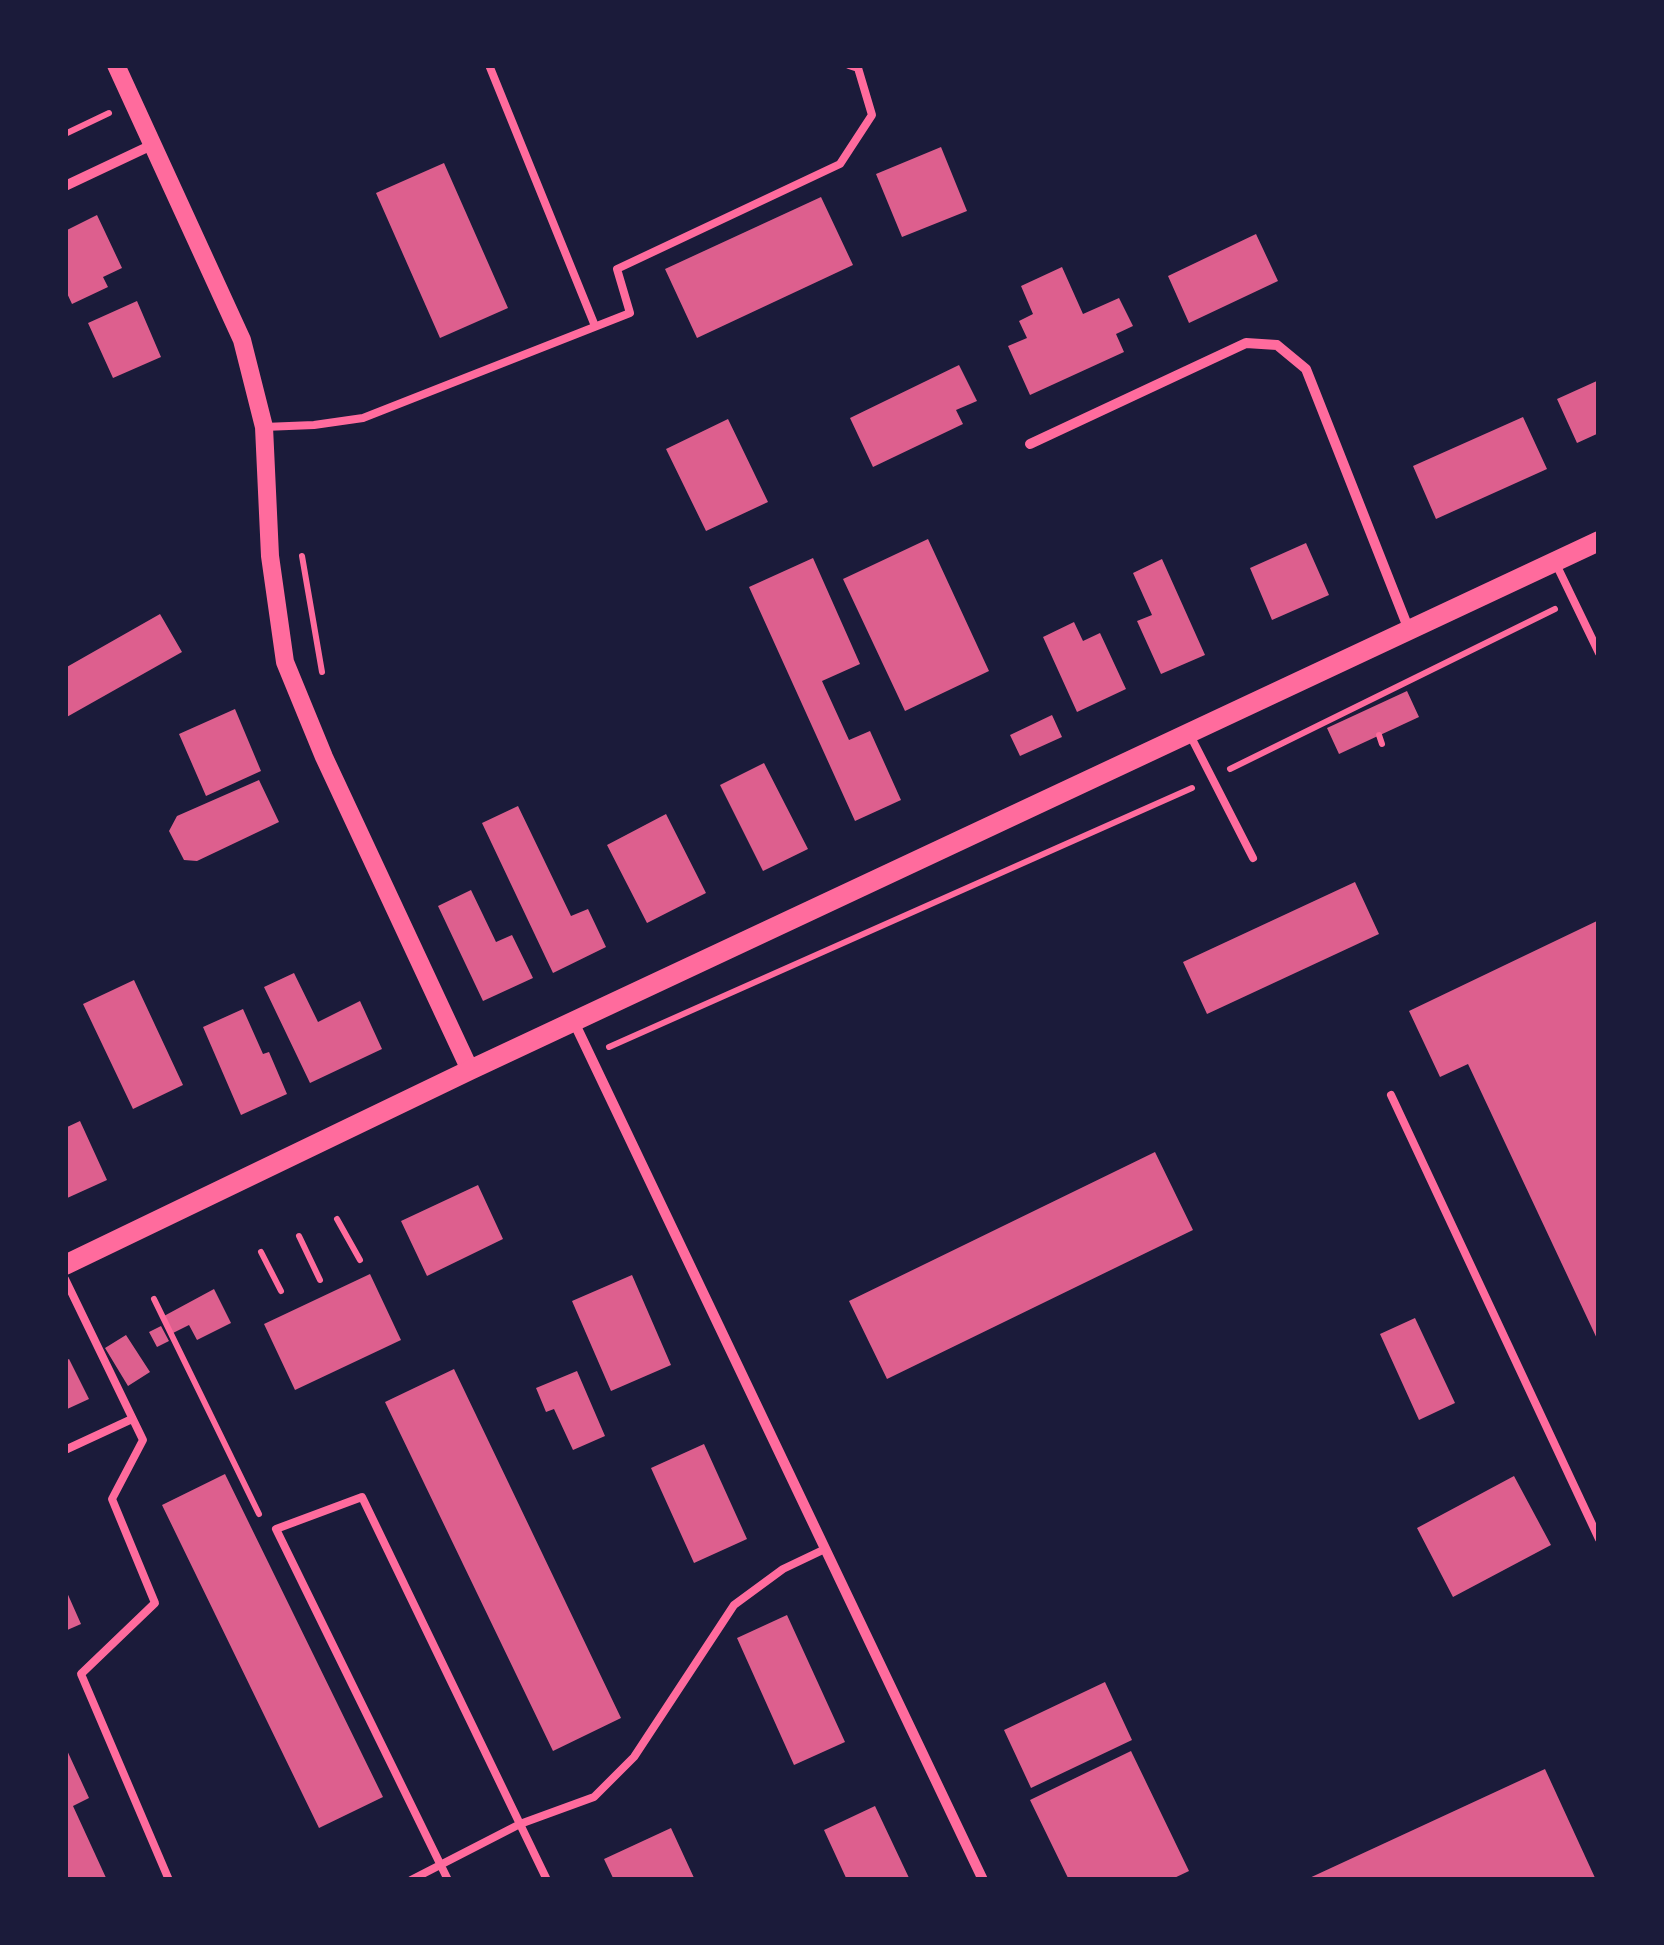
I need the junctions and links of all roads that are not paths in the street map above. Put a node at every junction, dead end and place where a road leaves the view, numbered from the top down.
1 (116, 65) edge
2 (489, 65) edge
3 (849, 65) edge
4 (154, 144) junction
5 (65, 186) edge
6 (595, 326) junction
7 (264, 427) junction
8 (1030, 444) dead end
9 (1599, 541) edge
10 (1555, 562) junction
11 (1410, 630) junction
12 (1599, 653) edge
13 (1189, 733) junction
14 (1252, 858) dead end
15 (574, 1022) junction
16 (470, 1070) junction
17 (1390, 1095) dead end
18 (65, 1265) edge
19 (65, 1279) edge
20 (132, 1419) junction
21 (65, 1450) edge
22 (1599, 1539) edge
23 (825, 1549) junction
24 (520, 1824) junction
25 (440, 1863) junction
26 (168, 1880) edge
27 (411, 1880) edge
28 (448, 1880) edge
29 (547, 1880) edge
30 (983, 1880) edge

1 - 4 street
2 - 6 lane
3 - 6 lane
4 - 5 street
4 - 7 street
6 - 7 lane
7 - 16 street
8 - 11 street
9 - 10 main road
10 - 11 main road
10 - 12 lane
11 - 13 main road
13 - 14 lane
13 - 15 main road
15 - 16 main road
15 - 23 street
16 - 18 main road
17 - 22 lane
19 - 20 lane
20 - 21 lane
20 - 26 lane
23 - 24 lane
23 - 30 street
24 - 25 lane
24 - 25 lane
24 - 29 lane
25 - 27 lane
25 - 28 lane

